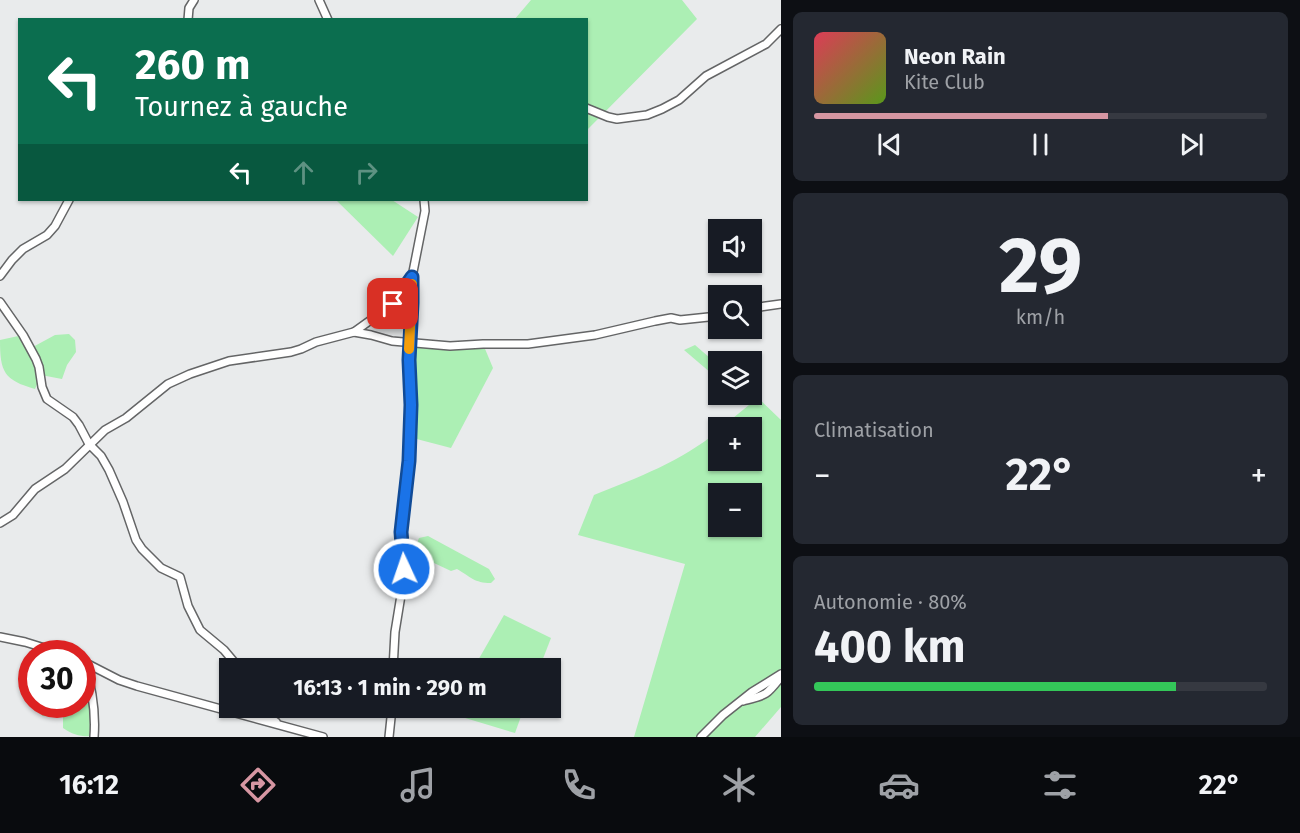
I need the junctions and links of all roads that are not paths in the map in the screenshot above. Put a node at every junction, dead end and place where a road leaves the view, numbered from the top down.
1 (194, 0) edge
2 (319, 0) edge
3 (188, 18) edge
4 (327, 18) edge
5 (781, 29) edge
6 (588, 109) edge
7 (68, 201) edge
8 (423, 201) edge
9 (0, 276) edge
10 (412, 277) junction
11 (0, 302) edge
12 (781, 304) edge
13 (762, 307) edge
14 (708, 317) edge
15 (354, 332) junction
16 (409, 342) junction
17 (89, 444) junction
18 (0, 523) edge
19 (0, 637) edge
20 (18, 641) edge
21 (231, 658) edge
22 (394, 658) edge
23 (96, 668) edge
24 (781, 675) edge
25 (96, 718) edge
26 (270, 718) edge
27 (391, 718) edge
28 (283, 726) junction
29 (303, 734) edge
30 (94, 737) edge
31 (323, 737) edge
32 (389, 737) edge
33 (701, 737) edge

1 - 3 street
2 - 4 street
5 - 6 street
7 - 9 street
8 - 10 street
10 - 15 street
10 - 16 street
11 - 17 street
12 - 13 street
14 - 16 street
15 - 16 street
15 - 17 street
16 - 22 street
17 - 18 street
17 - 21 street
19 - 20 street
23 - 28 street
24 - 33 street
25 - 30 street
26 - 28 street
27 - 32 street
28 - 29 street
29 - 31 street

